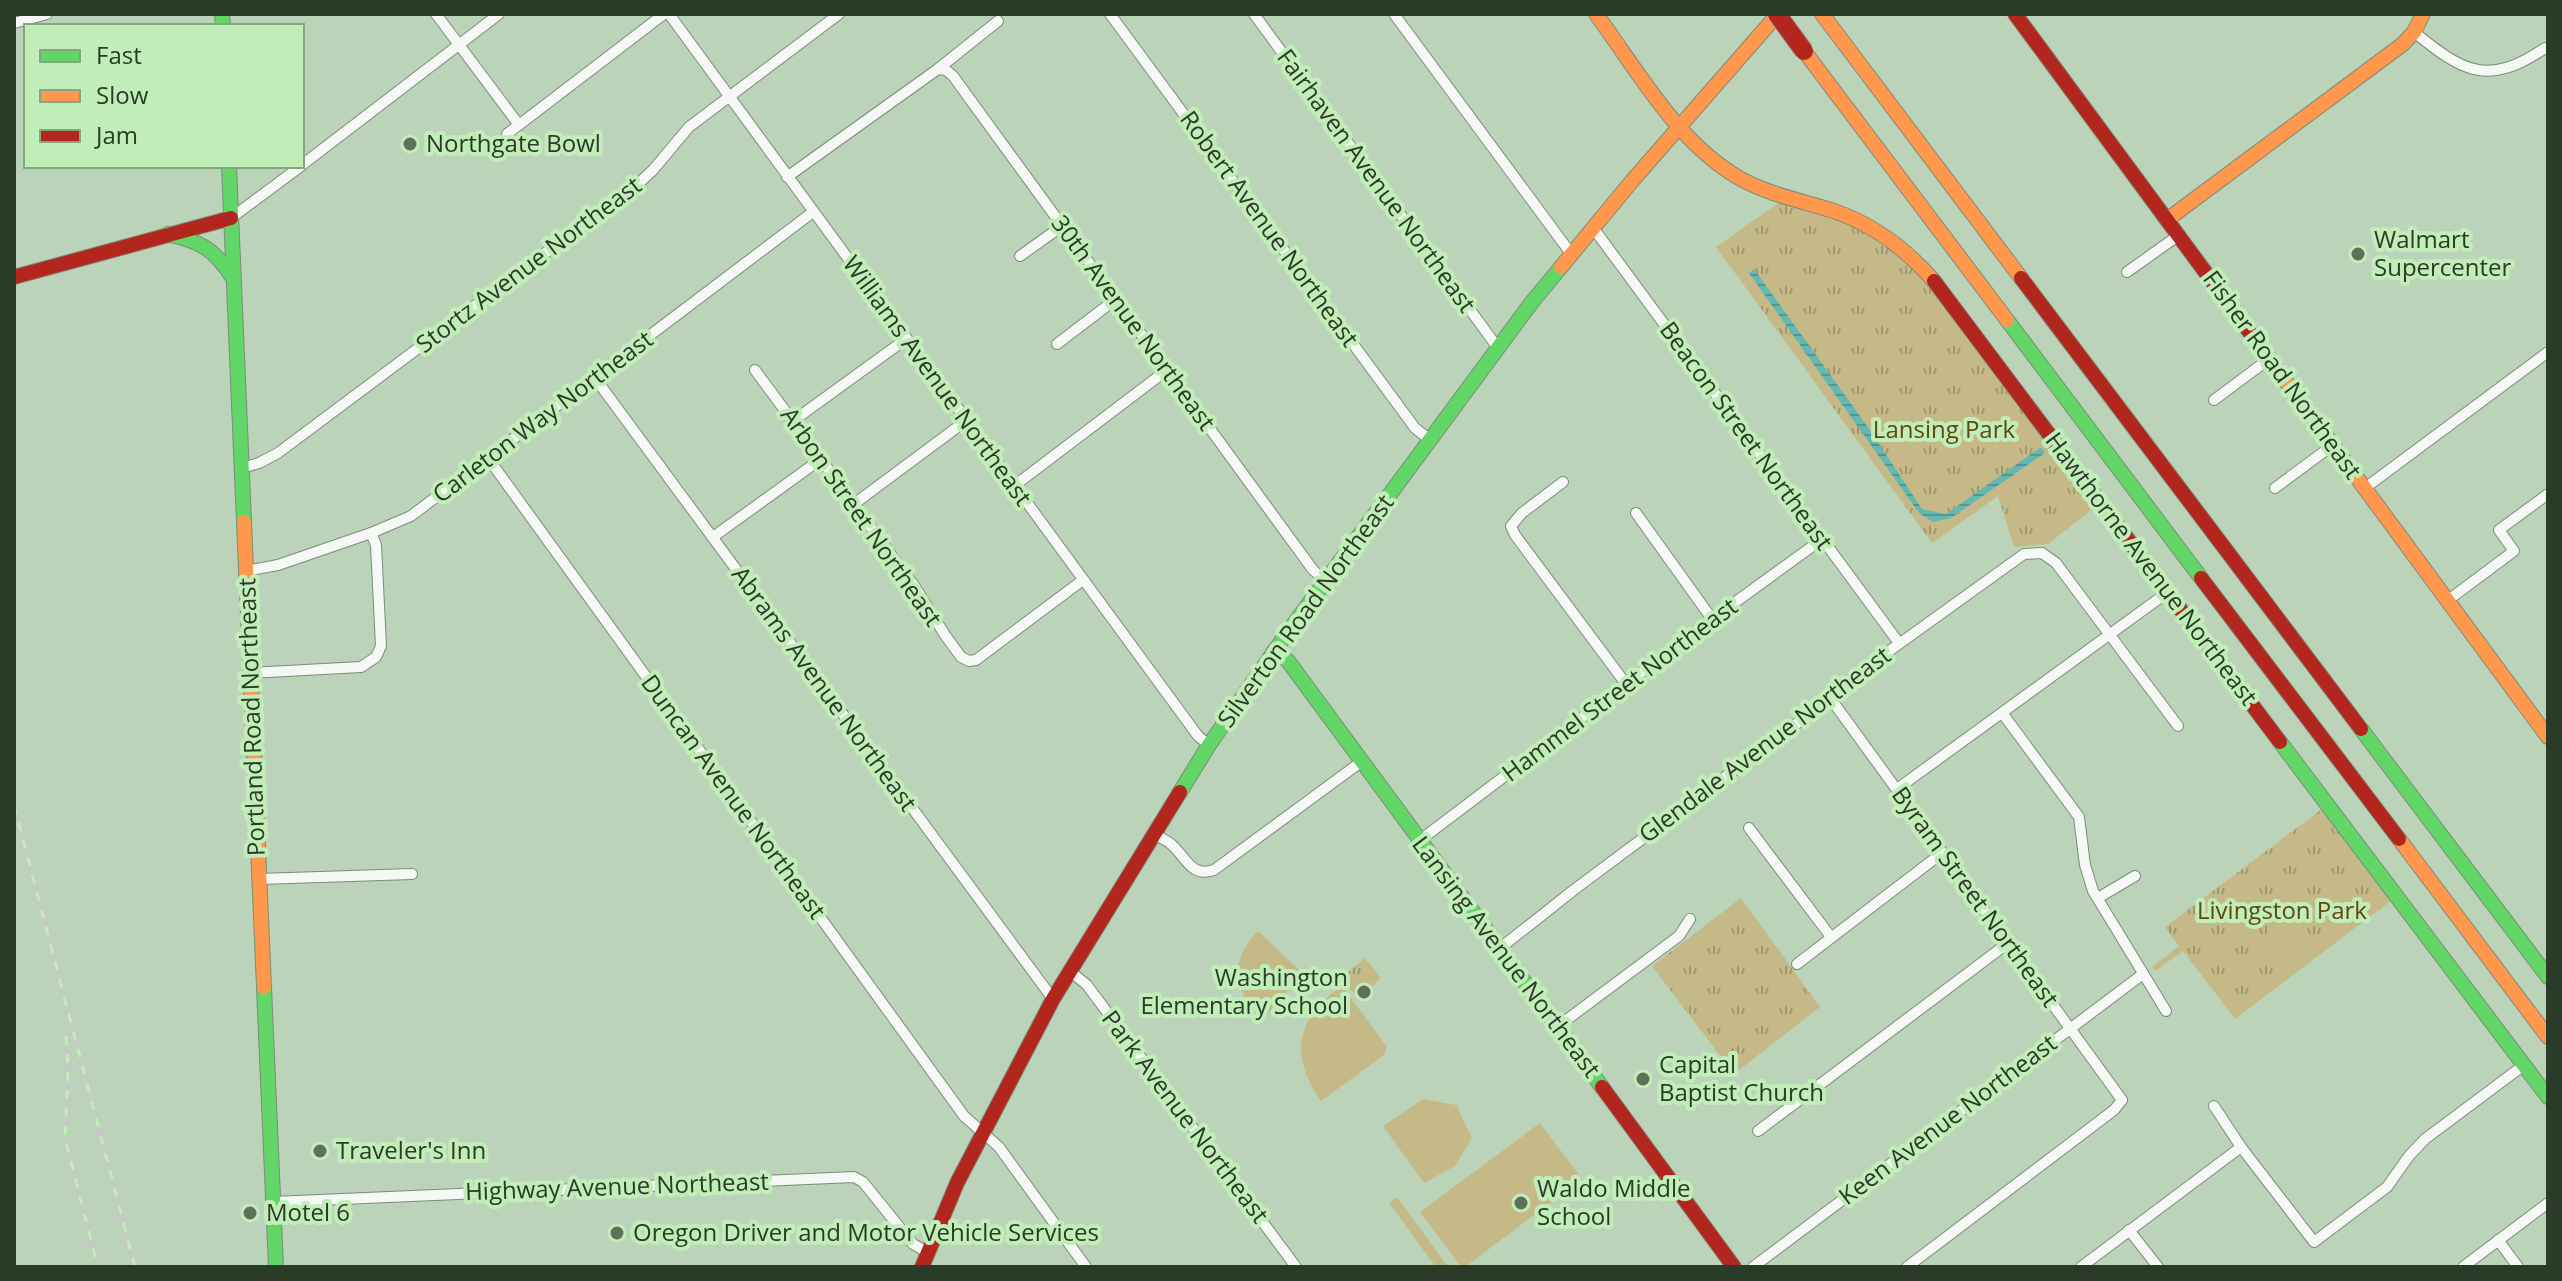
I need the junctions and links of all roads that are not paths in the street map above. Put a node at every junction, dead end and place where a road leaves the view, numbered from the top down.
1 (47, 14) edge
2 (436, 14) edge
3 (499, 14) edge
4 (666, 14) edge
5 (839, 14) edge
6 (1110, 14) edge
7 (1254, 14) edge
8 (1394, 14) edge
9 (1596, 14) edge
10 (1777, 14) edge
11 (2015, 14) edge
12 (2423, 14) edge
13 (1825, 19) edge
14 (998, 21) dead end
15 (14, 23) edge
16 (2414, 32) junction
17 (459, 45) junction
18 (2545, 48) dead end
19 (938, 69) junction
20 (729, 97) junction
21 (519, 125) junction
22 (1681, 127) junction
23 (507, 134) dead end
24 (304, 164) edge
25 (229, 168) edge
26 (299, 168) edge
27 (787, 177) junction
28 (813, 212) junction
29 (231, 218) junction
30 (1062, 226) junction
31 (2173, 227) junction
32 (1594, 229) junction
33 (168, 234) junction
34 (1572, 255) junction
35 (1020, 256) dead end
36 (2127, 272) dead end
37 (14, 277) edge
38 (233, 278) junction
39 (1116, 299) junction
40 (906, 339) junction
41 (1057, 344) dead end
42 (1498, 348) junction
43 (2548, 352) edge
44 (2269, 359) junction
45 (755, 370) dead end
46 (1167, 370) junction
47 (595, 378) junction
48 (2214, 400) dead end
49 (967, 420) junction
50 (793, 421) junction
51 (1430, 440) junction
52 (2333, 445) junction
53 (488, 458) junction
54 (821, 459) junction
55 (242, 468) junction
56 (1563, 482) dead end
57 (1014, 486) junction
58 (2275, 488) dead end
59 (2365, 488) junction
60 (2548, 494) edge
61 (854, 504) junction
62 (1636, 513) dead end
63 (371, 533) junction
64 (713, 537) junction
65 (1821, 540) junction
66 (246, 571) junction
67 (1083, 580) junction
68 (1326, 581) junction
69 (2168, 592) junction
70 (2447, 601) junction
71 (1712, 619) junction
72 (2111, 635) junction
73 (1899, 643) junction
74 (1274, 651) junction
75 (251, 673) junction
76 (1626, 684) junction
77 (1828, 695) junction
78 (2003, 714) junction
79 (2178, 726) dead end
80 (2548, 737) edge
81 (1209, 745) junction
82 (1361, 762) junction
83 (1897, 789) junction
84 (1749, 828) dead end
85 (1154, 834) junction
86 (1419, 841) junction
87 (1942, 853) junction
88 (412, 874) dead end
89 (2135, 876) dead end
90 (259, 879) junction
91 (2098, 898) junction
92 (1690, 919) dead end
93 (1831, 937) junction
94 (2008, 943) junction
95 (1499, 949) junction
96 (1797, 964) dead end
97 (1070, 971) junction
98 (2143, 974) junction
99 (2548, 977) edge
100 (1053, 999) junction
101 (2166, 1011) dead end
102 (1557, 1027) junction
103 (2070, 1028) junction
104 (2548, 1037) edge
105 (2524, 1065) junction
106 (2548, 1097) edge
107 (2214, 1106) dead end
108 (1758, 1131) dead end
109 (983, 1133) junction
110 (2241, 1147) junction
111 (273, 1202) junction
112 (2548, 1203) edge
113 (2129, 1230) junction
114 (2498, 1240) junction
115 (924, 1260) edge
116 (276, 1267) edge
117 (1086, 1267) edge
118 (1296, 1267) edge
119 (1734, 1267) edge
120 (1753, 1267) edge
121 (1907, 1267) edge
122 (2081, 1267) edge
123 (2158, 1267) edge
124 (2463, 1267) edge
125 (2518, 1267) edge

1 - 15 street
2 - 17 street
3 - 17 street
4 - 20 street, Williams Avenue Northeast
4 - 21 street
5 - 20 street, Stortz Avenue Northeast
6 - 51 street, Robert Avenue Northeast
7 - 42 street, Fairhaven Avenue Northeast
8 - 34 street
9 - 22 main road, Hawthorne Avenue Northeast
10 - 22 main road, Silverton Road Northeast
10 - 104 main road, bridge
11 - 31 main road, Fisher Road Northeast
12 - 16 main road
13 - 99 main road
14 - 19 street
16 - 18 street
16 - 31 main road
17 - 21 street
17 - 24 street
19 - 27 street
19 - 30 street, 30th Avenue Northeast
20 - 27 street, Williams Avenue Northeast
20 - 55 street, Stortz Avenue Northeast
21 - 23 street
22 - 32 main road, Silverton Road Northeast
22 - 69 main road, Hawthorne Avenue Northeast
25 - 29 main road, Portland Road Northeast
26 - 29 street
27 - 28 street, Williams Avenue Northeast
28 - 40 street, Williams Avenue Northeast
28 - 47 street, Carleton Way Northeast
29 - 33 main road
29 - 38 main road, Portland Road Northeast
30 - 35 street
30 - 39 street, 30th Avenue Northeast
31 - 36 street
31 - 44 main road, Fisher Road Northeast
32 - 34 main road, Silverton Road Northeast
32 - 65 street, Beacon Street Northeast
33 - 37 main road
33 - 38 main road
34 - 42 main road, Silverton Road Northeast
38 - 55 main road, Portland Road Northeast
39 - 41 street
39 - 46 street, 30th Avenue Northeast
40 - 49 street, Williams Avenue Northeast
40 - 50 street
42 - 51 main road, Silverton Road Northeast
43 - 59 street
44 - 48 street
44 - 52 main road, Fisher Road Northeast
45 - 50 street, Arbon Street Northeast
46 - 57 street
46 - 68 street, 30th Avenue Northeast
47 - 53 street, Carleton Way Northeast
47 - 64 street, Abrams Avenue Northeast
49 - 57 street, Williams Avenue Northeast
49 - 61 street
50 - 54 street, Arbon Street Northeast
51 - 68 main road, Silverton Road Northeast
52 - 58 street
52 - 59 main road, Fisher Road Northeast
53 - 63 street, Carleton Way Northeast
53 - 109 street, Duncan Avenue Northeast
54 - 61 street, Arbon Street Northeast
54 - 64 street
55 - 66 main road, Portland Road Northeast
56 - 76 street
57 - 67 street, Williams Avenue Northeast
59 - 70 main road, Fisher Road Northeast
60 - 70 street
61 - 67 street, Arbon Street Northeast
62 - 71 street
63 - 66 street, Carleton Way Northeast
63 - 75 street
64 - 100 street, Abrams Avenue Northeast
65 - 71 street, Hammel Street Northeast
65 - 73 street, Beacon Street Northeast
66 - 75 main road, Portland Road Northeast
67 - 81 street, Williams Avenue Northeast
68 - 74 main road, Silverton Road Northeast
69 - 72 street
69 - 105 main road, Hawthorne Avenue Northeast
70 - 80 main road, Fisher Road Northeast
71 - 76 street, Hammel Street Northeast
72 - 73 street, Glendale Avenue Northeast
72 - 78 street
72 - 79 street
73 - 77 street, Glendale Avenue Northeast
74 - 81 main road, Silverton Road Northeast
74 - 82 main road, Lansing Avenue Northeast
75 - 90 main road, Portland Road Northeast
76 - 86 street, Hammel Street Northeast
77 - 83 street, Byram Street Northeast
77 - 95 street, Glendale Avenue Northeast
78 - 83 street
78 - 91 street
81 - 85 main road, Silverton Road Northeast
82 - 85 street
82 - 86 main road, Lansing Avenue Northeast
83 - 87 street, Byram Street Northeast
84 - 93 street
85 - 97 main road, Silverton Road Northeast
86 - 95 main road, Lansing Avenue Northeast
87 - 93 street
87 - 94 street, Byram Street Northeast
88 - 90 street
89 - 91 street
90 - 111 main road, Portland Road Northeast
91 - 98 street
92 - 102 street
93 - 96 street
94 - 103 street, Byram Street Northeast
94 - 108 street
95 - 102 main road, Lansing Avenue Northeast
97 - 100 main road, Silverton Road Northeast
97 - 118 street, Park Avenue Northeast
98 - 101 street
98 - 103 street, Keen Avenue Northeast
100 - 109 main road, Silverton Road Northeast
102 - 119 main road, Lansing Avenue Northeast
103 - 120 street, Keen Avenue Northeast
103 - 121 street, Byram Street Northeast
105 - 106 main road, Hawthorne Avenue Northeast
105 - 110 street
107 - 110 street
109 - 115 main road, Silverton Road Northeast
109 - 117 street, Duncan Avenue Northeast
110 - 113 street
111 - 115 street, Highway Avenue Northeast
111 - 116 main road, Portland Road Northeast
112 - 114 street
113 - 122 street
113 - 123 street
114 - 124 street
114 - 125 street

